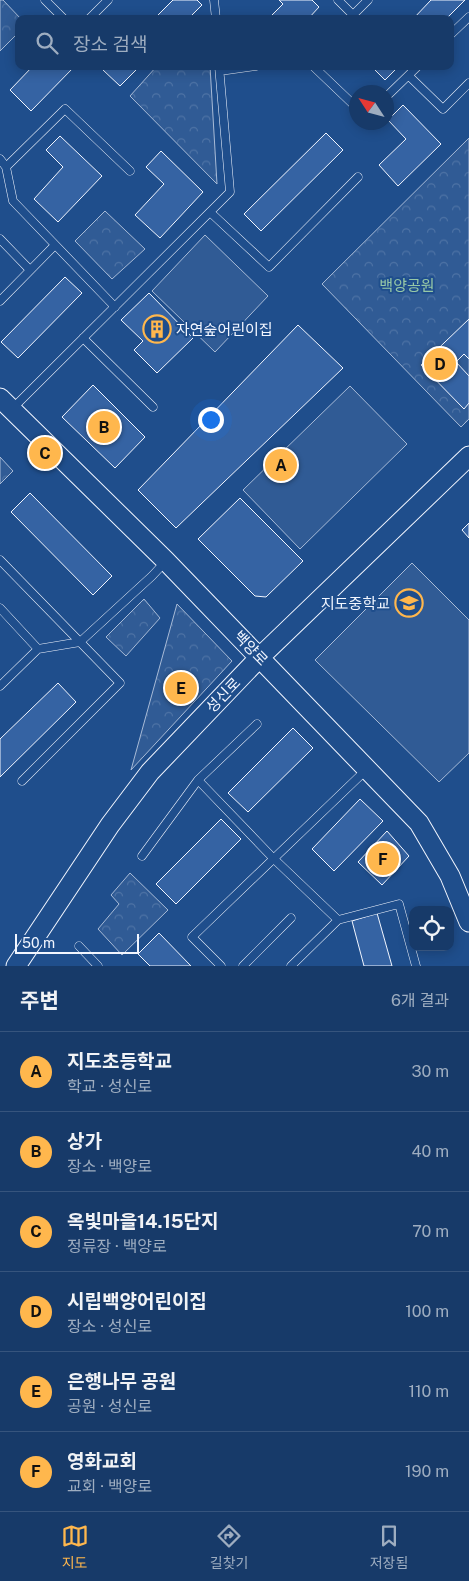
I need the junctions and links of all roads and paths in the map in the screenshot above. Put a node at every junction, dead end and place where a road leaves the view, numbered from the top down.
1 (45, 0) edge
2 (108, 0) edge
3 (214, 0) edge
4 (338, 0) edge
5 (368, 0) edge
6 (60, 15) edge
7 (93, 15) edge
8 (216, 15) edge
9 (349, 15) edge
10 (353, 15) edge
11 (469, 17) edge
12 (454, 31) edge
13 (220, 70) edge
14 (317, 70) edge
15 (414, 70) edge
16 (409, 76) junction
17 (469, 83) edge
18 (394, 90) edge
19 (349, 100) edge
20 (0, 159) edge
21 (6, 167) junction
22 (130, 172) dead end
23 (358, 177) dead end
24 (210, 212) junction
25 (0, 240) edge
26 (55, 245) junction
27 (30, 270) junction
28 (0, 302) edge
29 (114, 307) junction
30 (83, 338) junction
31 (6, 403) edge
32 (153, 407) dead end
33 (469, 456) edge
34 (0, 560) edge
35 (166, 561) junction
36 (0, 608) edge
37 (80, 642) junction
38 (38, 648) junction
39 (260, 657) junction
40 (0, 686) edge
41 (257, 724) dead end
42 (367, 768) junction
43 (198, 780) junction
44 (22, 781) dead end
45 (142, 856) dead end
46 (274, 858) junction
47 (291, 918) dead end
48 (338, 920) junction
49 (469, 922) edge
50 (79, 946) dead end
51 (16, 966) edge
52 (98, 966) edge
53 (221, 966) edge
54 (243, 966) edge
55 (291, 966) edge
56 (416, 966) edge

1 - 6 lane
2 - 7 lane
3 - 8 lane
4 - 9 lane
5 - 10 lane
11 - 12 lane
13 - 24 lane
14 - 19 lane
15 - 16 lane
16 - 17 lane
16 - 18 lane
20 - 21 lane
21 - 22 lane
21 - 26 lane
23 - 24 lane
24 - 29 lane
25 - 27 lane
26 - 27 lane
26 - 29 lane
27 - 28 lane
29 - 30 lane
30 - 31 lane
30 - 32 lane
31 - 35 street, 백양로
33 - 39 street, 성신로
34 - 37 lane
35 - 37 lane
35 - 39 street, 백양로
36 - 38 lane
37 - 38 lane
37 - 44 lane
38 - 40 lane
39 - 42 street, 백양로
39 - 51 street, 성신로
41 - 43 lane
42 - 46 lane
42 - 49 street, 백양로
43 - 45 lane
43 - 46 lane
46 - 48 lane
46 - 53 lane
47 - 54 lane
48 - 55 lane
48 - 56 lane
50 - 52 lane

